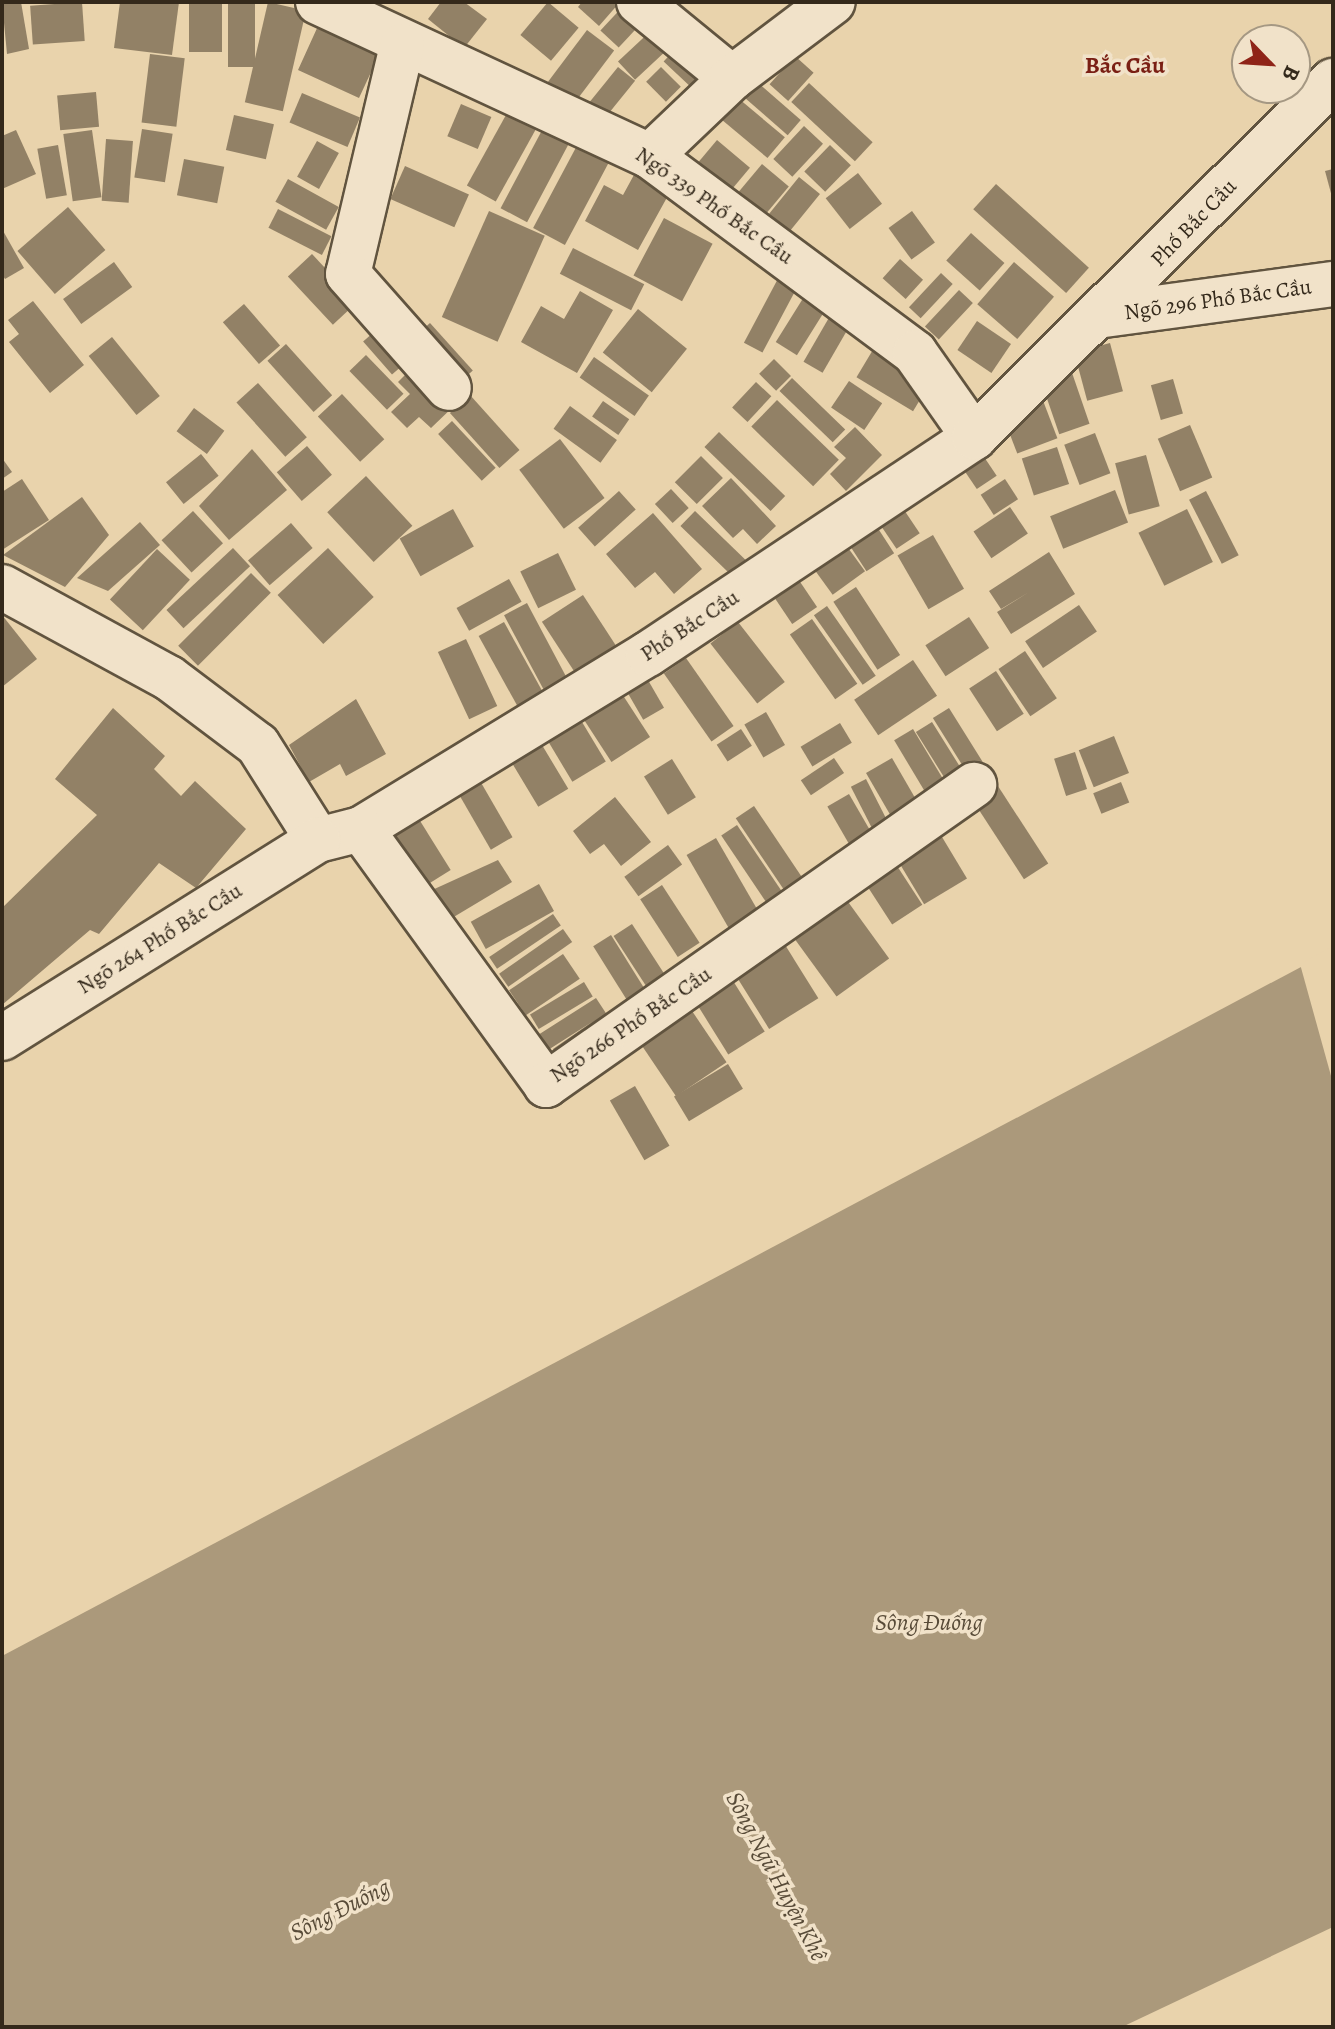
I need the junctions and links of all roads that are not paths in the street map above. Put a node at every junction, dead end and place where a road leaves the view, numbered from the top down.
1 (318, 2) edge
2 (639, 2) edge
3 (833, 2) edge
4 (402, 46) junction
5 (732, 78) junction
6 (1333, 81) edge
7 (650, 156) junction
8 (1333, 284) edge
9 (1104, 315) junction
10 (449, 388) dead end
11 (974, 437) junction
12 (4, 593) edge
13 (974, 785) dead end
14 (361, 829) junction
15 (318, 840) junction
16 (2, 1038) edge

1 - 4 street, Ngõ 339 Phố Bắc Cầu
2 - 5 street
3 - 5 street
4 - 7 street, Ngõ 339 Phố Bắc Cầu
4 - 10 street
5 - 7 street
6 - 9 street, Phố Bắc Cầu
7 - 11 street, Ngõ 339 Phố Bắc Cầu
8 - 9 street, Ngõ 296 Phố Bắc Cầu
9 - 11 street, Phố Bắc Cầu
11 - 14 street, Phố Bắc Cầu
12 - 15 street
13 - 14 street, Ngõ 266 Phố Bắc Cầu
14 - 15 street, Phố Bắc Cầu
15 - 16 street, Ngõ 264 Phố Bắc Cầu

